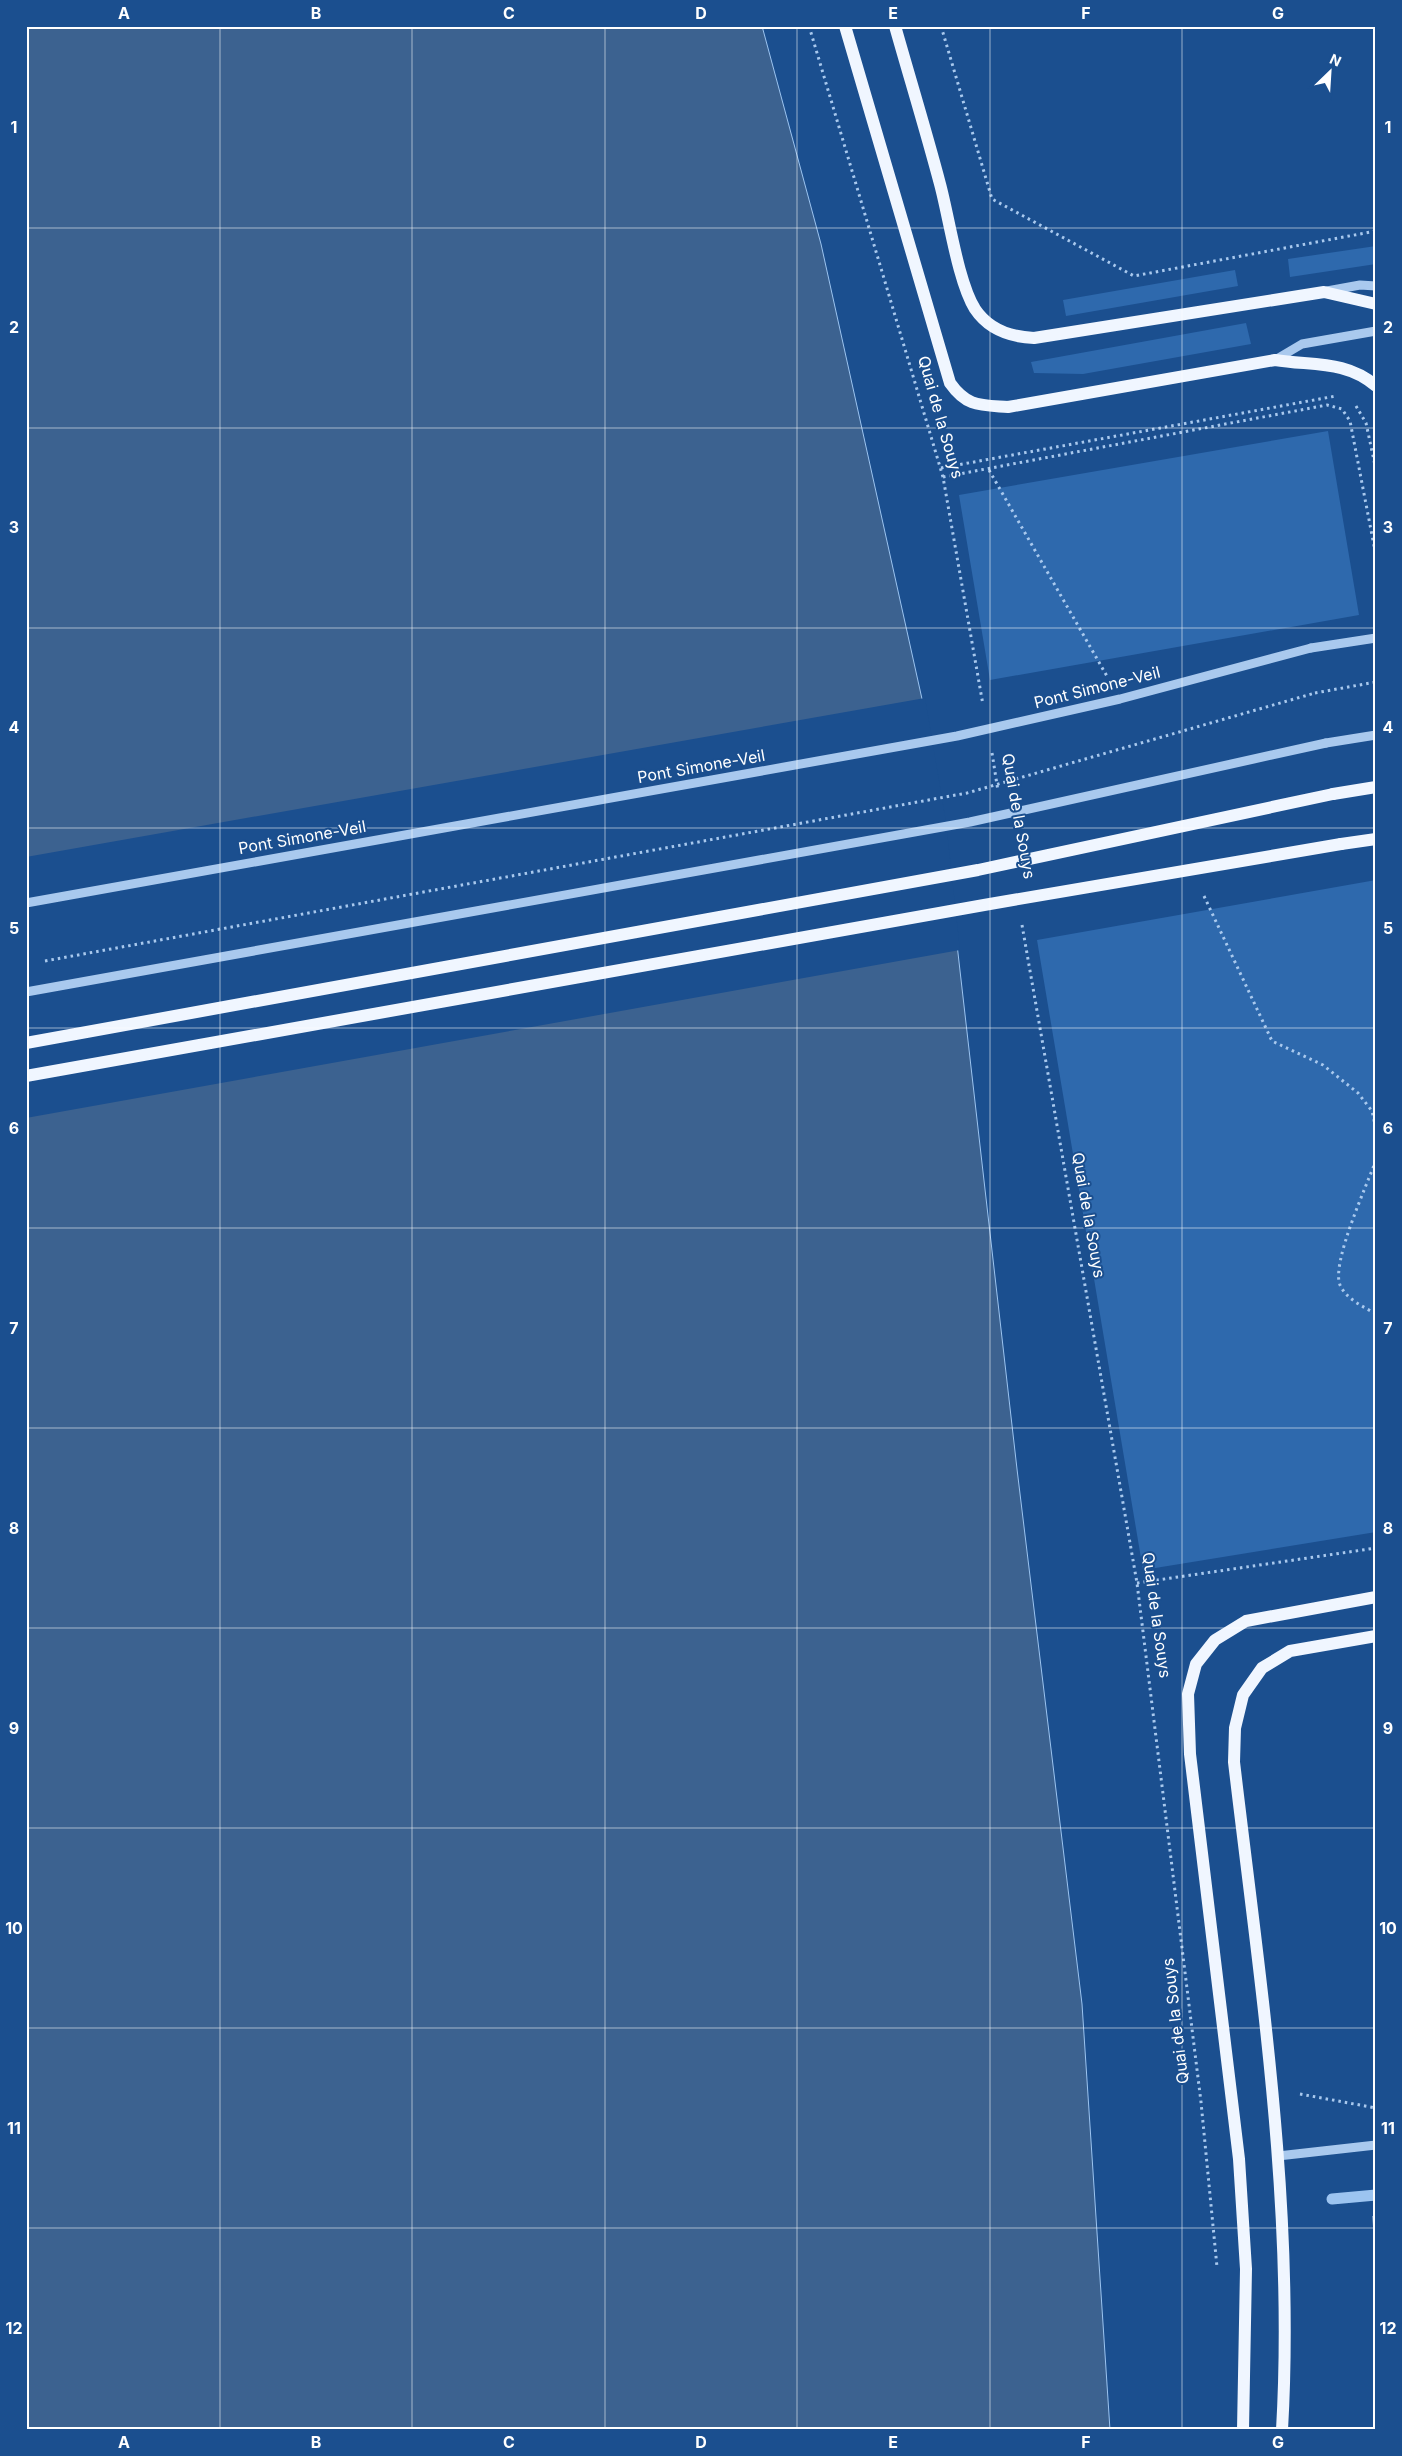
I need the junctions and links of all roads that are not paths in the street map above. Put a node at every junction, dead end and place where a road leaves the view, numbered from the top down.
1 (845, 26) edge
2 (894, 26) edge
3 (1376, 286) edge
4 (1324, 292) junction
5 (1376, 304) edge
6 (1376, 331) edge
7 (1275, 360) junction
8 (1376, 386) edge
9 (1376, 638) edge
10 (1376, 735) edge
11 (1376, 787) edge
12 (1376, 839) edge
13 (26, 903) edge
14 (26, 992) edge
15 (26, 1043) edge
16 (26, 1076) edge
17 (1376, 1597) edge
18 (1376, 1636) edge
19 (1376, 2145) edge
20 (1278, 2156) junction
21 (1243, 2430) edge
22 (1282, 2430) edge

1 - 7 main road, Quai de la Souys
2 - 4 main road
3 - 4 street
4 - 5 main road
6 - 7 street
7 - 8 main road, Quai de la Souys
9 - 13 street, Pont Simone-Veil, bridge
10 - 14 street, bridge
11 - 15 main road, bridge
12 - 16 main road, bridge
17 - 21 main road, Quai de la Souys
18 - 20 main road
19 - 20 street
20 - 22 main road

